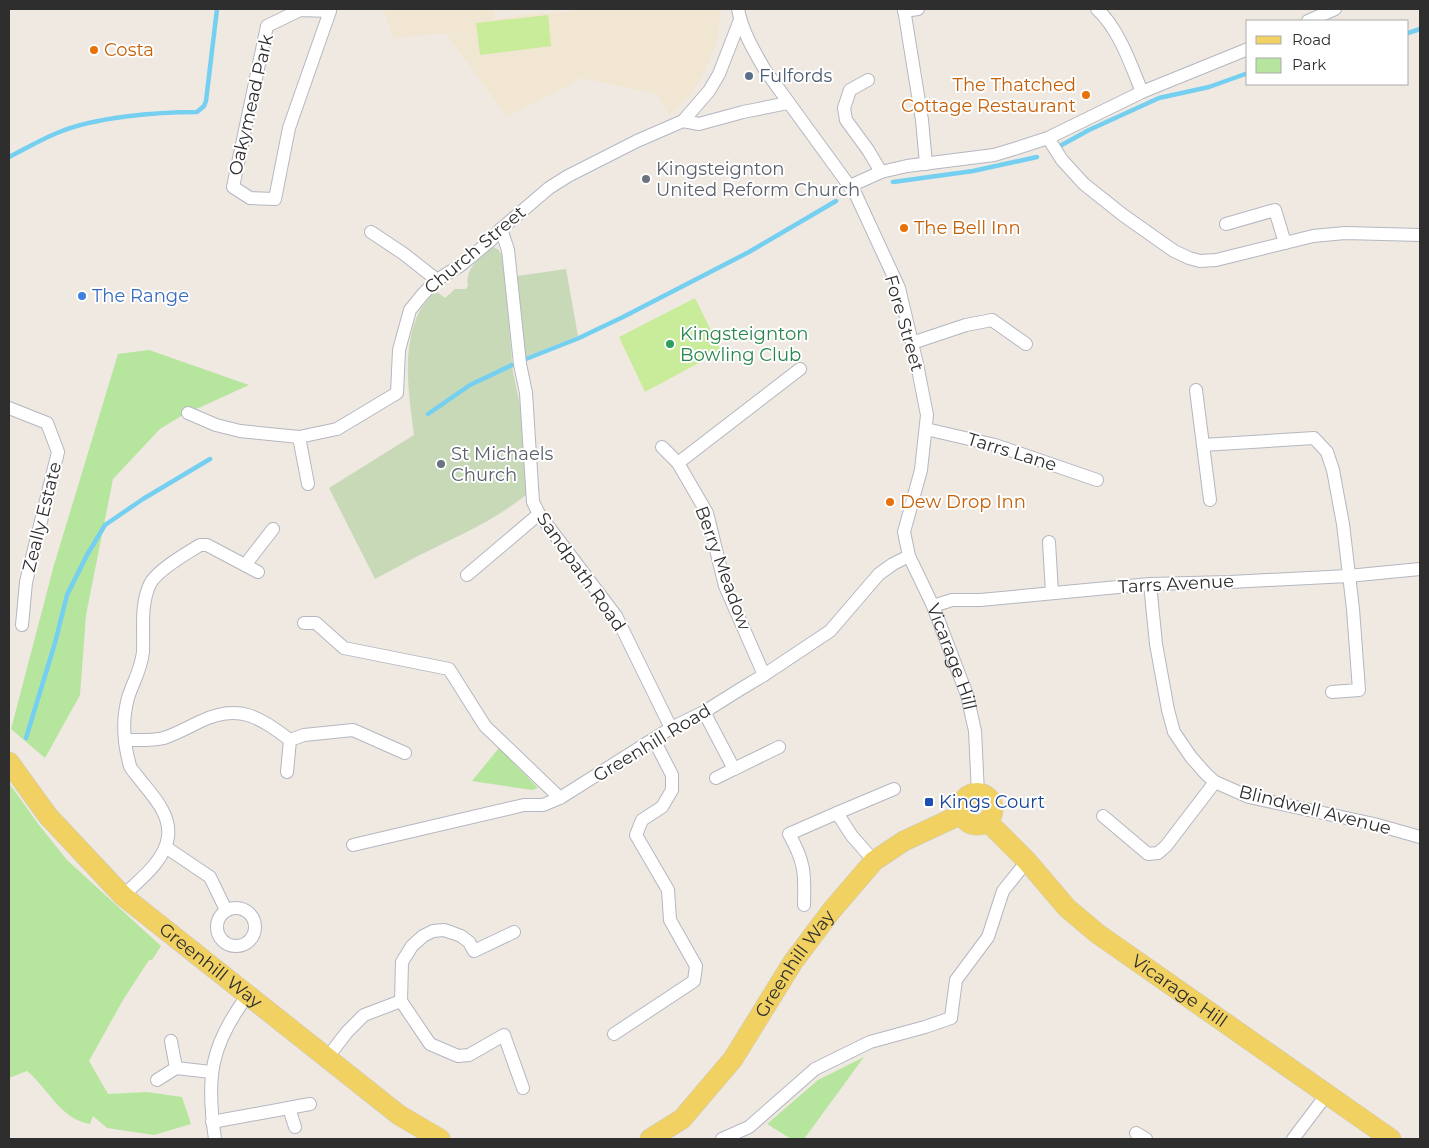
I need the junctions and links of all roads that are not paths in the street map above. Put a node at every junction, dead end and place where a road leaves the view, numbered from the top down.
1 (918, 9) edge
2 (1335, 9) edge
3 (330, 10) edge
4 (904, 10) edge
5 (1103, 10) edge
6 (739, 14) edge
7 (1310, 20) edge
8 (1246, 50) edge
9 (868, 80) dead end
10 (1142, 92) junction
11 (788, 103) junction
12 (683, 121) junction
13 (1048, 138) junction
14 (926, 164) junction
15 (880, 172) junction
16 (850, 186) junction
17 (1226, 224) dead end
18 (501, 229) junction
19 (371, 232) dead end
20 (1420, 235) edge
21 (1285, 243) junction
22 (437, 280) junction
23 (912, 343) junction
24 (1026, 344) dead end
25 (800, 369) dead end
26 (1196, 390) dead end
27 (9, 408) edge
28 (188, 412) dead end
29 (926, 429) junction
30 (299, 437) junction
31 (1203, 446) junction
32 (662, 447) dead end
33 (678, 463) junction
34 (1097, 480) dead end
35 (308, 484) dead end
36 (1210, 500) dead end
37 (539, 514) junction
38 (273, 529) dead end
39 (1049, 542) dead end
40 (909, 556) junction
41 (245, 564) junction
42 (1420, 569) edge
43 (258, 572) dead end
44 (467, 575) dead end
45 (1348, 576) junction
46 (1150, 584) junction
47 (1052, 593) junction
48 (933, 606) junction
49 (304, 623) dead end
50 (22, 625) dead end
51 (764, 675) junction
52 (1332, 692) dead end
53 (704, 712) junction
54 (671, 728) junction
55 (125, 740) junction
56 (290, 740) junction
57 (654, 740) junction
58 (779, 747) dead end
59 (405, 753) dead end
60 (9, 762) edge
61 (734, 768) junction
62 (287, 772) dead end
63 (716, 778) dead end
64 (1215, 782) junction
65 (894, 789) dead end
66 (978, 793) junction
67 (560, 798) junction
68 (837, 813) junction
69 (962, 814) junction
70 (1103, 816) dead end
71 (988, 821) junction
72 (1420, 837) edge
73 (353, 844) dead end
74 (166, 848) junction
75 (874, 861) junction
76 (1027, 861) junction
77 (123, 896) junction
78 (804, 905) dead end
79 (226, 910) dead end
80 (514, 932) dead end
81 (247, 996) junction
82 (401, 1001) junction
83 (614, 1034) dead end
84 (171, 1041) dead end
85 (327, 1058) junction
86 (176, 1068) junction
87 (211, 1072) junction
88 (157, 1080) dead end
89 (523, 1088) dead end
90 (1327, 1094) junction
91 (310, 1104) dead end
92 (289, 1108) junction
93 (212, 1122) junction
94 (295, 1127) dead end
95 (215, 1139) edge
96 (440, 1139) edge
97 (650, 1139) edge
98 (722, 1139) edge
99 (1293, 1139) edge
100 (1390, 1139) edge

1 - 4 street
2 - 7 street
3 - 3 street, Oakymead Park
4 - 14 street
5 - 10 street
6 - 11 street, Fore Street
6 - 12 street, Church Street
8 - 10 street
9 - 15 street
10 - 13 street
11 - 12 street, Church Street
11 - 16 street, Fore Street
12 - 18 street, Church Street
13 - 14 street
13 - 21 street
14 - 15 street
15 - 16 street
16 - 23 street, Fore Street
17 - 21 street
18 - 22 street, Church Street
18 - 37 street, Sandpath Road
19 - 22 street
20 - 21 street
22 - 30 street, Church Street
23 - 24 street
23 - 29 street, Fore Street
25 - 33 street
26 - 31 street
27 - 50 street, Zeally Estate
28 - 30 street, Church Street
29 - 34 street, Tarrs Lane
29 - 40 street, Fore Street
30 - 35 street
31 - 36 street
31 - 45 street
32 - 33 street, Berry Meadow
33 - 51 street, Berry Meadow
37 - 44 street
37 - 54 street, Sandpath Road
38 - 41 street
39 - 47 street
40 - 48 street, Vicarage Hill
40 - 51 street, Greenhill Road
41 - 43 street
41 - 55 street
42 - 45 street, Tarrs Avenue
45 - 46 street, Tarrs Avenue
45 - 52 street
46 - 47 street, Tarrs Avenue
46 - 64 street, Blindwell Avenue
47 - 48 street, Tarrs Avenue
48 - 66 street, Vicarage Hill
49 - 67 street
51 - 53 street, Greenhill Road
53 - 54 street, Greenhill Road
53 - 61 street
54 - 57 street, Greenhill Road
55 - 56 street
55 - 74 street
56 - 59 street
56 - 62 street
57 - 67 street, Greenhill Road
57 - 83 street
58 - 61 street
60 - 77 main road, Greenhill Way
61 - 63 street
64 - 70 street
64 - 72 street, Blindwell Avenue
65 - 68 street
66 - 69 main road
66 - 71 main road
67 - 73 street, Greenhill Road
68 - 75 street
68 - 78 street
69 - 71 main road
69 - 75 main road, Greenhill Way
71 - 76 main road, Vicarage Hill
74 - 77 street
74 - 79 street
75 - 97 main road, Greenhill Way
76 - 90 main road, Vicarage Hill
76 - 98 street
77 - 81 main road, Greenhill Way
80 - 82 street
81 - 85 main road, Greenhill Way
81 - 87 street
82 - 85 street
82 - 89 street
84 - 86 street
85 - 96 main road, Greenhill Way
86 - 87 street
86 - 88 street
87 - 93 street
90 - 99 street
90 - 100 main road, Vicarage Hill
91 - 92 street
92 - 93 street
92 - 94 street
93 - 95 street

